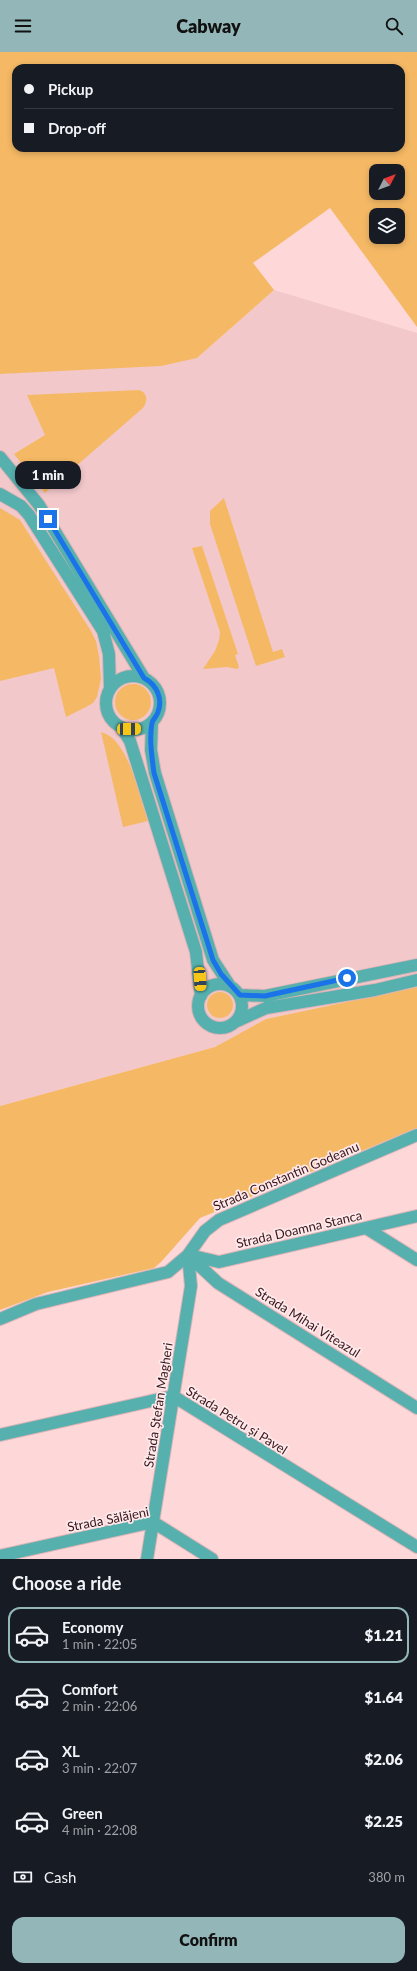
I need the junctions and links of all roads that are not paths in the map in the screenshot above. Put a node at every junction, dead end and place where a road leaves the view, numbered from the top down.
1 (0, 457) edge
2 (0, 494) edge
3 (144, 678) junction
4 (110, 689) junction
5 (152, 722) junction
6 (121, 727) junction
7 (417, 965) edge
8 (417, 980) edge
9 (230, 986) junction
10 (240, 995) junction
11 (201, 996) junction
12 (235, 1022) junction
13 (417, 1135) edge
14 (417, 1216) edge
15 (366, 1228) junction
16 (188, 1255) junction
17 (417, 1260) edge
18 (0, 1319) edge
19 (173, 1396) junction
20 (417, 1408) edge
21 (0, 1435) edge
22 (153, 1522) junction
23 (417, 1547) edge
24 (0, 1556) edge
25 (147, 1559) edge
26 (212, 1559) edge

1 - 3 street
2 - 4 street
3 - 4 street
3 - 5 street
4 - 6 street
5 - 6 street
5 - 9 street
6 - 11 street
7 - 10 street
8 - 12 street
9 - 10 street
9 - 11 street
10 - 12 street
11 - 12 street
13 - 16 street, Strada Constantin Godeanu
14 - 15 street, Strada Doamna Stanca
15 - 16 street, Strada Doamna Stanca
15 - 17 street
16 - 18 street, Strada Constantin Godeanu
16 - 19 street, Strada Ștefan Magheri
16 - 20 street, Strada Mihai Viteazul
19 - 21 street, Strada Petru și Pavel
19 - 22 street, Strada Ștefan Magheri
19 - 23 street, Strada Petru și Pavel
22 - 24 street, Strada Sălăjeni
22 - 25 street, Strada Ștefan Magheri
22 - 26 street, Strada Sălăjeni

